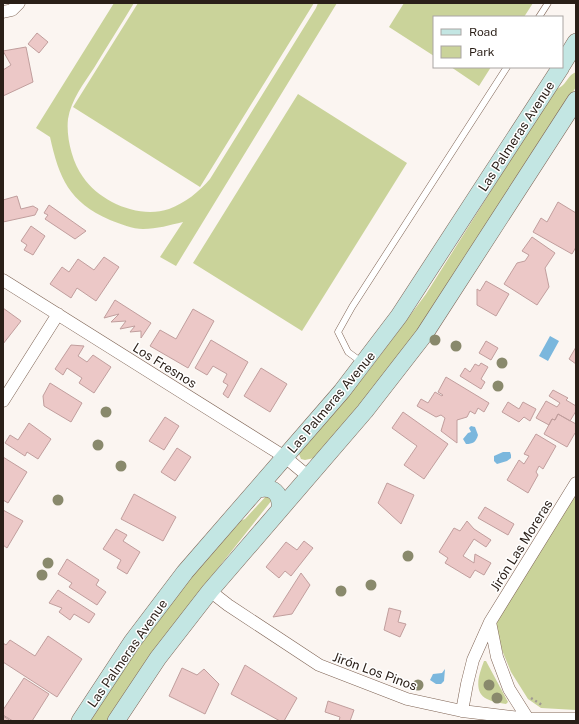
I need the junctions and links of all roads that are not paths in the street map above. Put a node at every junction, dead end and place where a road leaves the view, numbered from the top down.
1 (19, 3) edge
2 (548, 3) edge
3 (3, 12) edge
4 (540, 16) edge
5 (576, 42) edge
6 (563, 63) edge
7 (576, 66) edge
8 (563, 67) edge
9 (506, 68) edge
10 (560, 68) edge
11 (576, 100) edge
12 (3, 280) edge
13 (58, 314) junction
14 (364, 363) junction
15 (3, 401) edge
16 (285, 457) junction
17 (308, 477) junction
18 (576, 483) edge
19 (258, 489) junction
20 (280, 508) junction
21 (210, 590) junction
22 (490, 622) junction
23 (462, 711) junction
24 (528, 719) junction
25 (576, 720) edge
26 (80, 721) edge
27 (116, 721) edge

1 - 3 street
2 - 4 lane
5 - 6 main road, Las Palmeras Avenue
7 - 8 main road
9 - 14 lane
10 - 14 main road, Las Palmeras Avenue
11 - 17 main road
12 - 13 street, Los Fresnos
13 - 15 street
13 - 16 street, Los Fresnos
14 - 16 main road, Las Palmeras Avenue
16 - 17 street, Los Fresnos
16 - 19 main road, Las Palmeras Avenue
17 - 20 main road
18 - 22 street, Jirón Las Moreras
19 - 20 main road
19 - 26 main road, Las Palmeras Avenue
20 - 21 main road
21 - 23 street, Jirón Los Pinos
21 - 27 main road
22 - 23 street, Jirón Las Moreras
22 - 24 street
23 - 24 street, Jirón Los Pinos
24 - 25 street, Jirón Los Pinos

